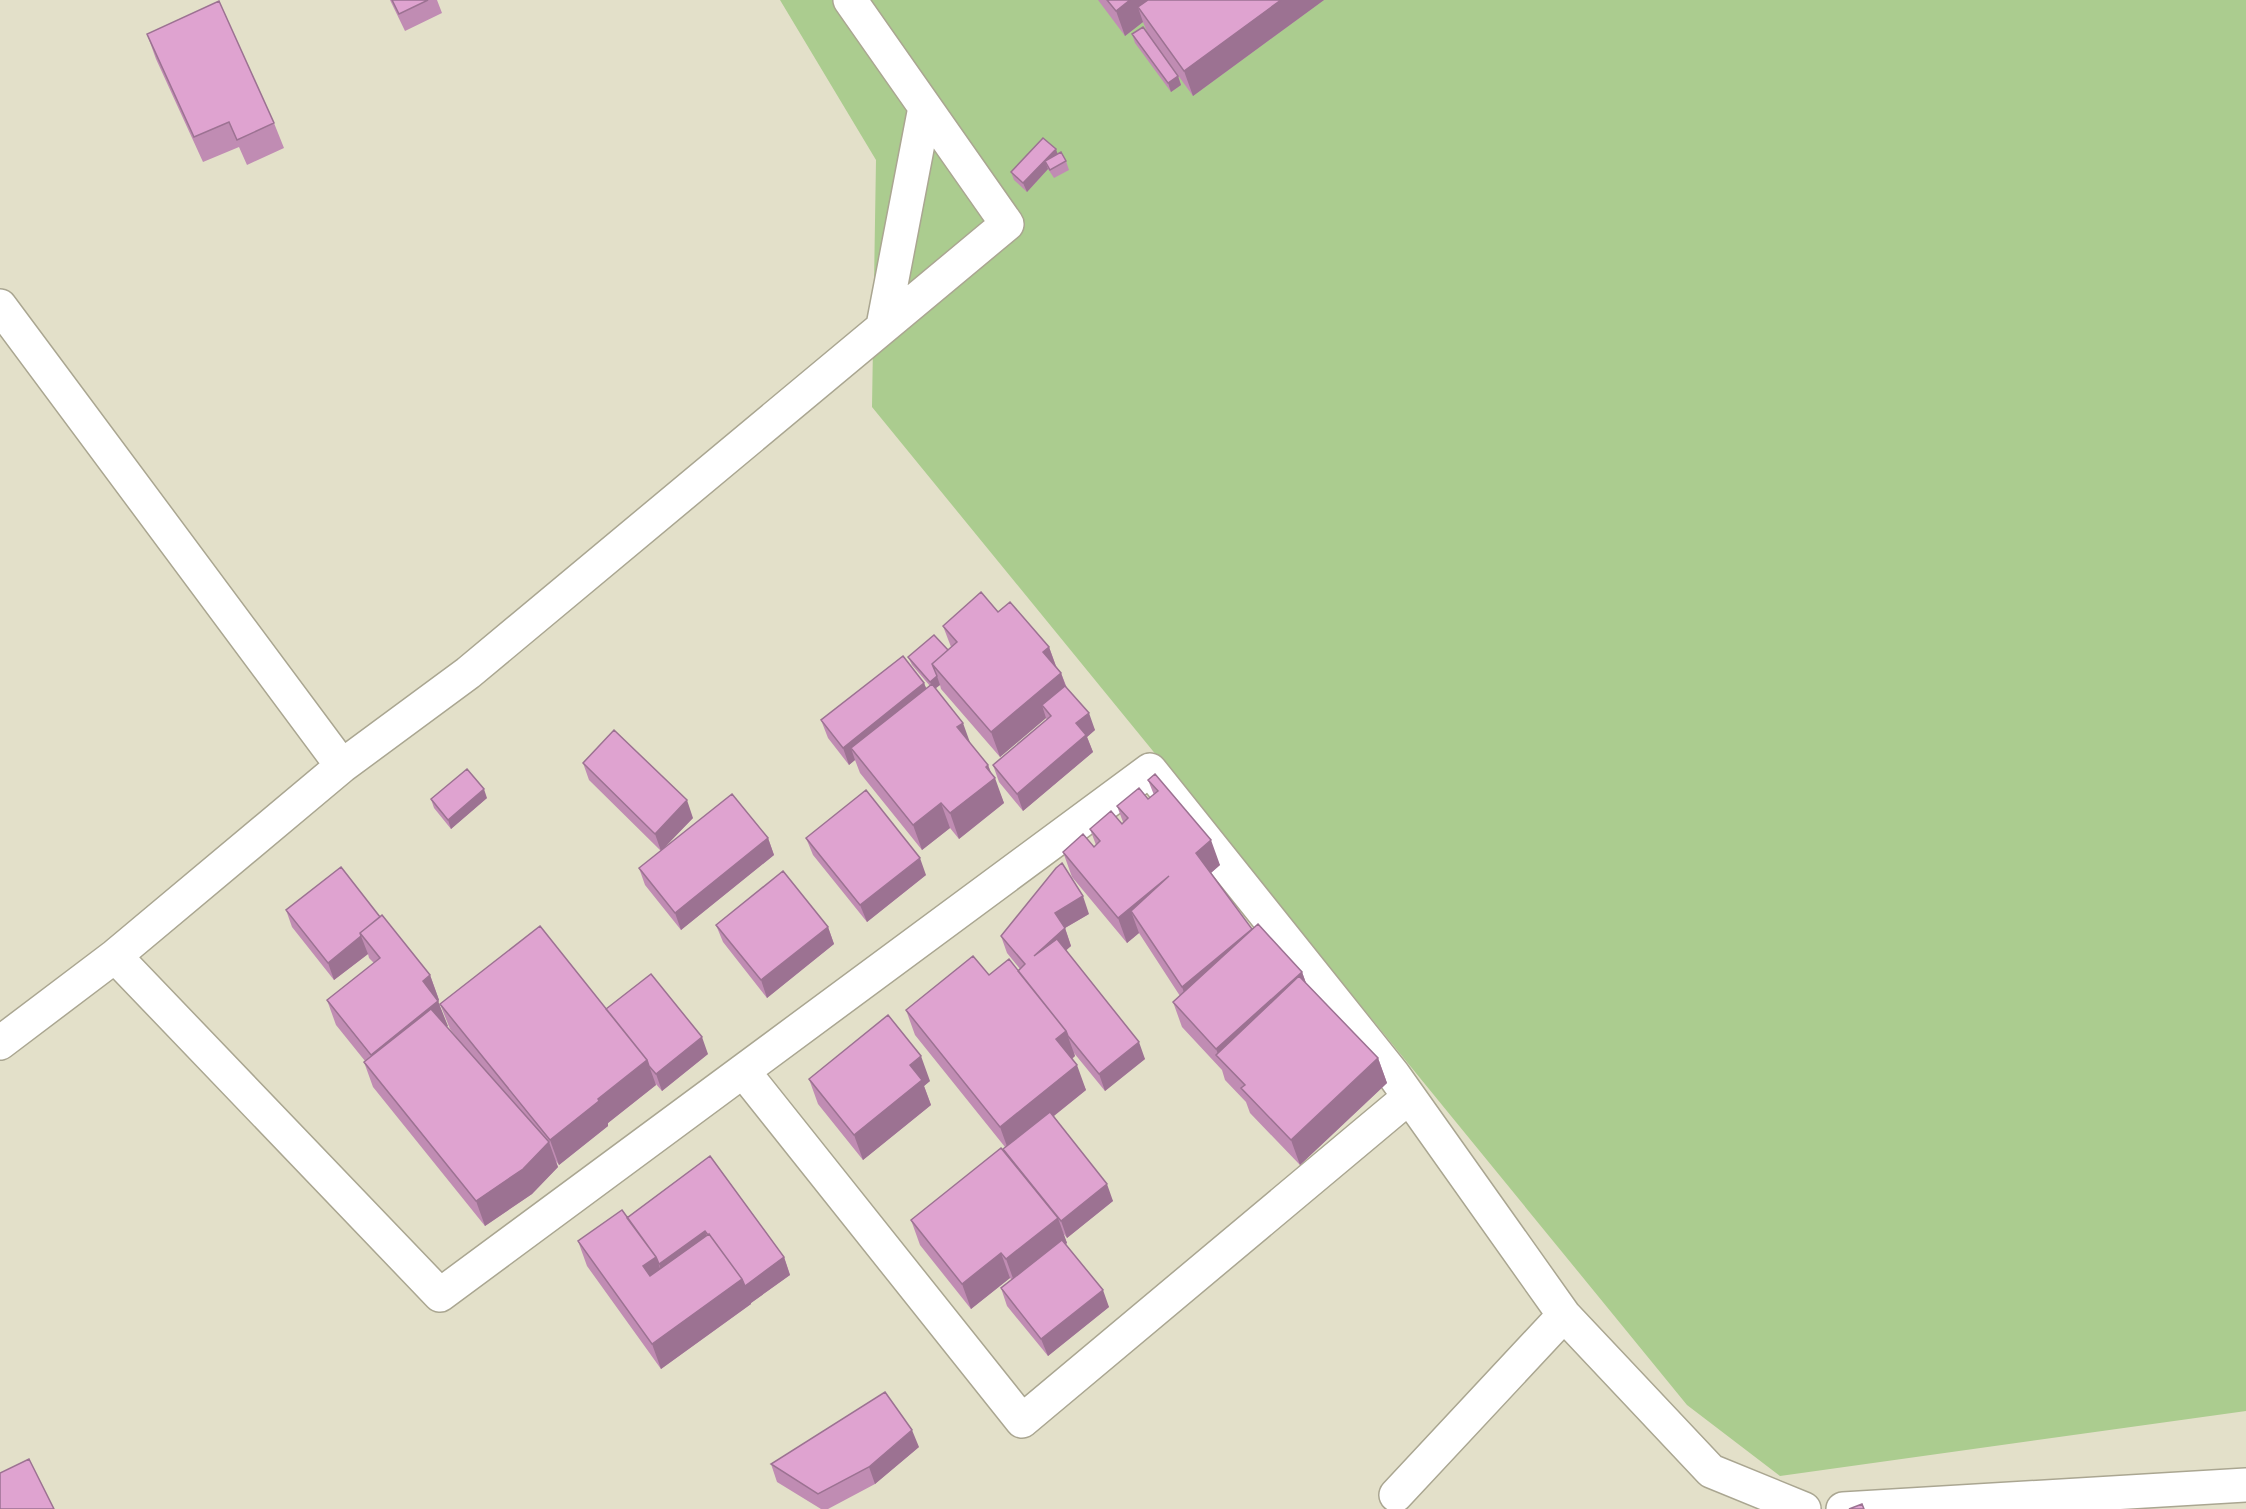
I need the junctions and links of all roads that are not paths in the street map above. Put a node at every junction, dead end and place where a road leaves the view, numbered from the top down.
1 (850, 0) edge
2 (925, 107) junction
3 (0, 306) edge
4 (883, 326) junction
5 (342, 766) junction
6 (115, 956) junction
7 (0, 1043) edge
8 (743, 1071) junction
9 (1409, 1097) junction
10 (1564, 1315) junction
11 (2246, 1485) edge
12 (1396, 1495) dead end
13 (1804, 1509) edge
14 (1843, 1509) edge

1 - 2 street
2 - 4 street
2 - 4 street
3 - 5 street
4 - 5 street
5 - 6 street
6 - 7 street
6 - 8 street
8 - 9 street
8 - 9 street
9 - 10 street
10 - 12 street
10 - 13 street
11 - 14 street

